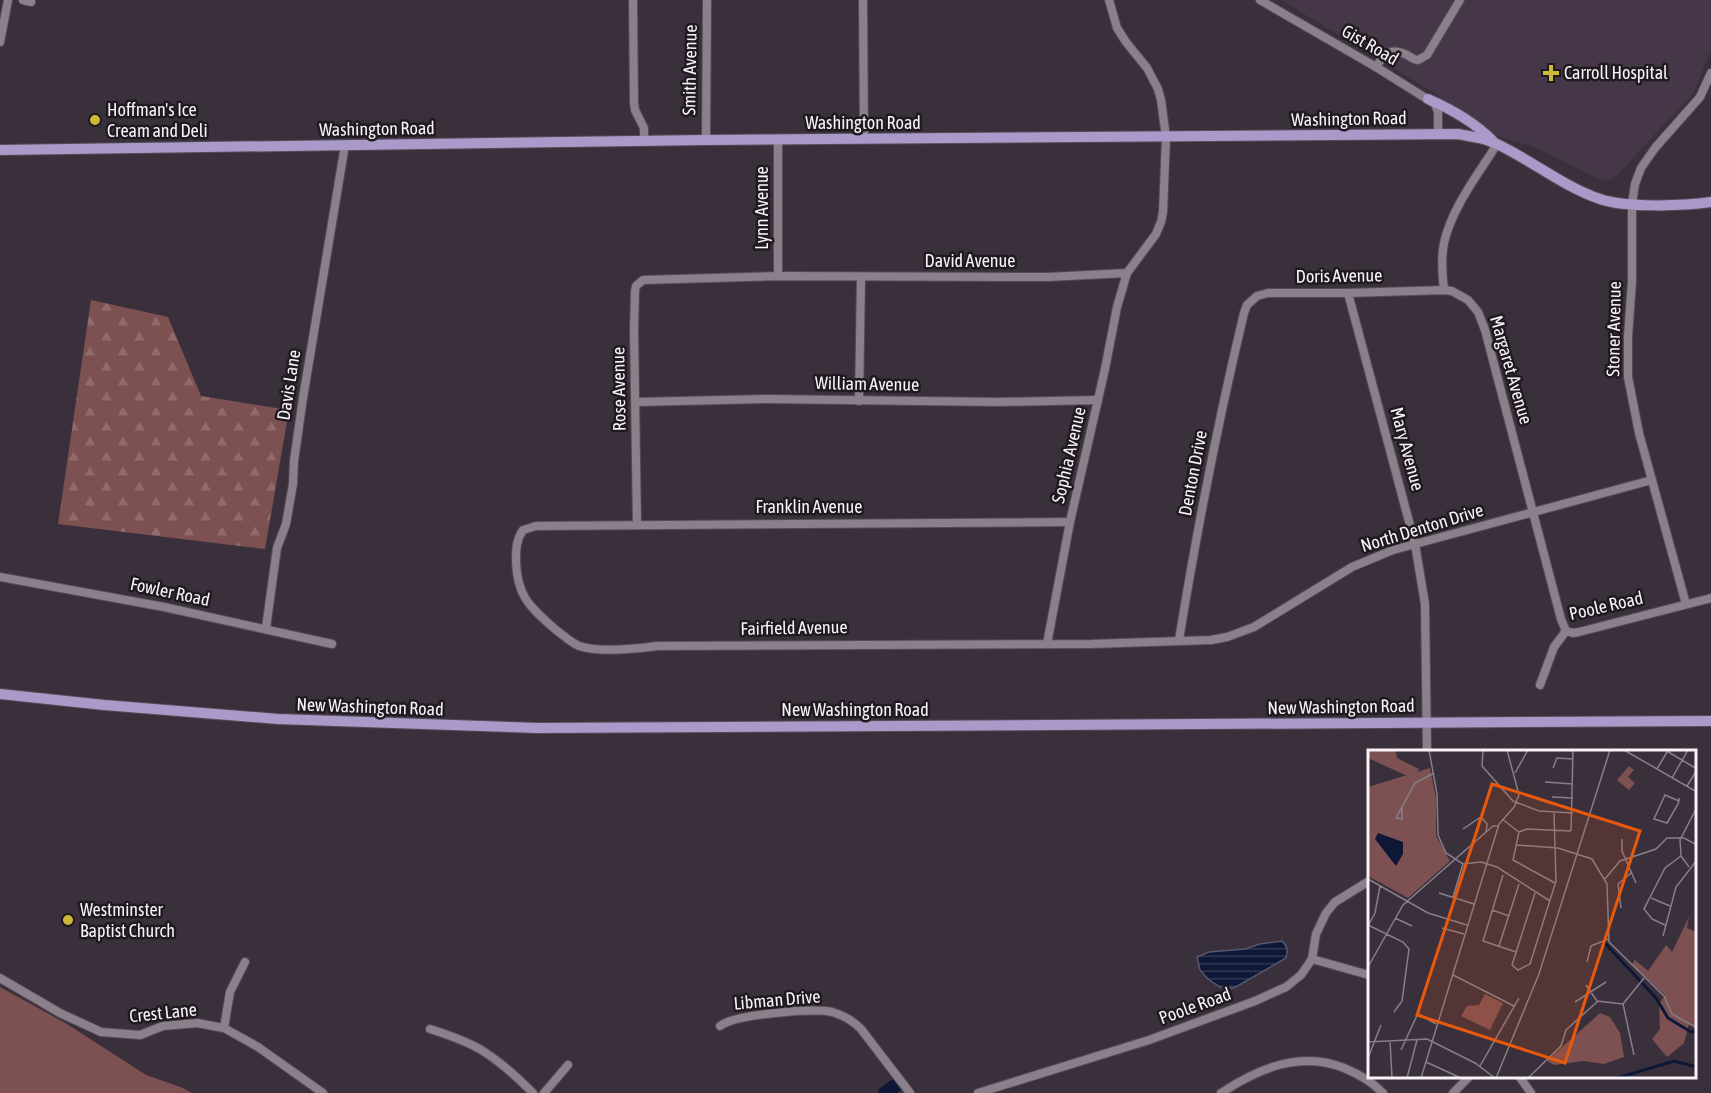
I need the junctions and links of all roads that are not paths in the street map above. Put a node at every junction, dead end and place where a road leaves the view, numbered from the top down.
1 (8, 0) edge
2 (633, 0) edge
3 (707, 0) edge
4 (863, 0) edge
5 (1108, 0) edge
6 (1260, 0) edge
7 (1460, 0) edge
8 (0, 42) edge
9 (1376, 67) junction
10 (1711, 73) edge
11 (1428, 99) junction
12 (1438, 134) junction
13 (1166, 137) junction
14 (864, 139) junction
15 (706, 140) junction
16 (778, 140) junction
17 (644, 141) junction
18 (1497, 144) junction
19 (345, 146) junction
20 (0, 150) edge
21 (1711, 202) edge
22 (1632, 204) junction
23 (1127, 273) junction
24 (778, 276) junction
25 (861, 277) junction
26 (666, 279) joint
27 (1444, 290) junction
28 (1348, 293) junction
29 (1244, 313) joint
30 (1098, 400) junction
31 (859, 401) junction
32 (637, 402) junction
33 (1652, 480) junction
34 (1533, 513) junction
35 (1070, 522) junction
36 (548, 525) joint
37 (637, 525) junction
38 (1415, 544) junction
39 (0, 577) edge
40 (1711, 598) edge
41 (1686, 604) junction
42 (266, 628) junction
43 (1566, 631) junction
44 (1179, 640) junction
45 (332, 644) dead end
46 (1047, 644) junction
47 (1540, 685) dead end
48 (0, 694) edge
49 (1711, 721) edge
50 (1427, 723) junction
51 (1427, 750) edge
52 (1368, 881) edge
53 (1312, 959) junction
54 (245, 962) dead end
55 (1368, 975) edge
56 (0, 978) edge
57 (720, 1026) dead end
58 (224, 1028) junction
59 (430, 1029) dead end
60 (568, 1065) dead end
61 (1469, 1078) edge
62 (1520, 1078) edge
63 (323, 1093) edge
64 (533, 1093) edge
65 (544, 1093) edge
66 (910, 1093) edge
67 (978, 1093) edge
68 (1221, 1093) edge
69 (1383, 1093) edge
70 (1453, 1093) edge
71 (1531, 1093) edge

1 - 8 street
2 - 17 street
3 - 15 street, Smith Avenue
4 - 14 street
5 - 13 street
6 - 9 street, Gist Road
7 - 9 street
9 - 11 street, Gist Road
10 - 22 street, Stoner Avenue
11 - 12 street
11 - 18 main road
12 - 13 main road, Washington Road
12 - 18 main road, Washington Road
13 - 14 main road, Washington Road
13 - 23 street
14 - 16 main road, Washington Road
15 - 16 main road, Washington Road
15 - 17 main road, Washington Road
16 - 24 street, Lynn Avenue
17 - 19 main road, Washington Road
18 - 22 main road, Washington Road
18 - 27 street
19 - 20 main road, Washington Road
19 - 42 street, Davis Lane
21 - 22 main road, Washington Road
22 - 33 street, Stoner Avenue
23 - 25 street, David Avenue
23 - 30 street, Sophia Avenue
24 - 25 street, David Avenue
24 - 26 street, David Avenue
25 - 31 street
26 - 32 street, Rose Avenue
27 - 28 street, Doris Avenue
27 - 34 street, Margaret Avenue
28 - 29 street, Doris Avenue
28 - 38 street, Mary Avenue
29 - 44 street, Denton Drive
30 - 31 street, William Avenue
30 - 35 street, Sophia Avenue
31 - 32 street, William Avenue
32 - 37 street, Rose Avenue
33 - 34 street, North Denton Drive
33 - 41 street, Stoner Avenue
34 - 38 street, North Denton Drive
34 - 43 street, Margaret Avenue
35 - 37 street, Franklin Avenue
35 - 46 street, Sophia Avenue
36 - 37 street, Franklin Avenue
36 - 46 street, Fairfield Avenue
38 - 44 street, North Denton Drive
38 - 50 street, Mary Avenue
39 - 42 street, Fowler Road
40 - 41 street, Poole Road
41 - 43 street, Poole Road
42 - 45 street, Fowler Road
43 - 47 street, Poole Road
44 - 46 street, Fairfield Avenue
48 - 50 main road, New Washington Road
49 - 50 main road, New Washington Road
50 - 51 street
52 - 53 street, Poole Road
53 - 55 street
53 - 67 street, Poole Road
54 - 58 street
56 - 58 street, Crest Lane
57 - 66 street, Libman Drive
58 - 63 street, Crest Lane
59 - 64 street
60 - 65 street
61 - 70 street
62 - 71 street
68 - 69 street

